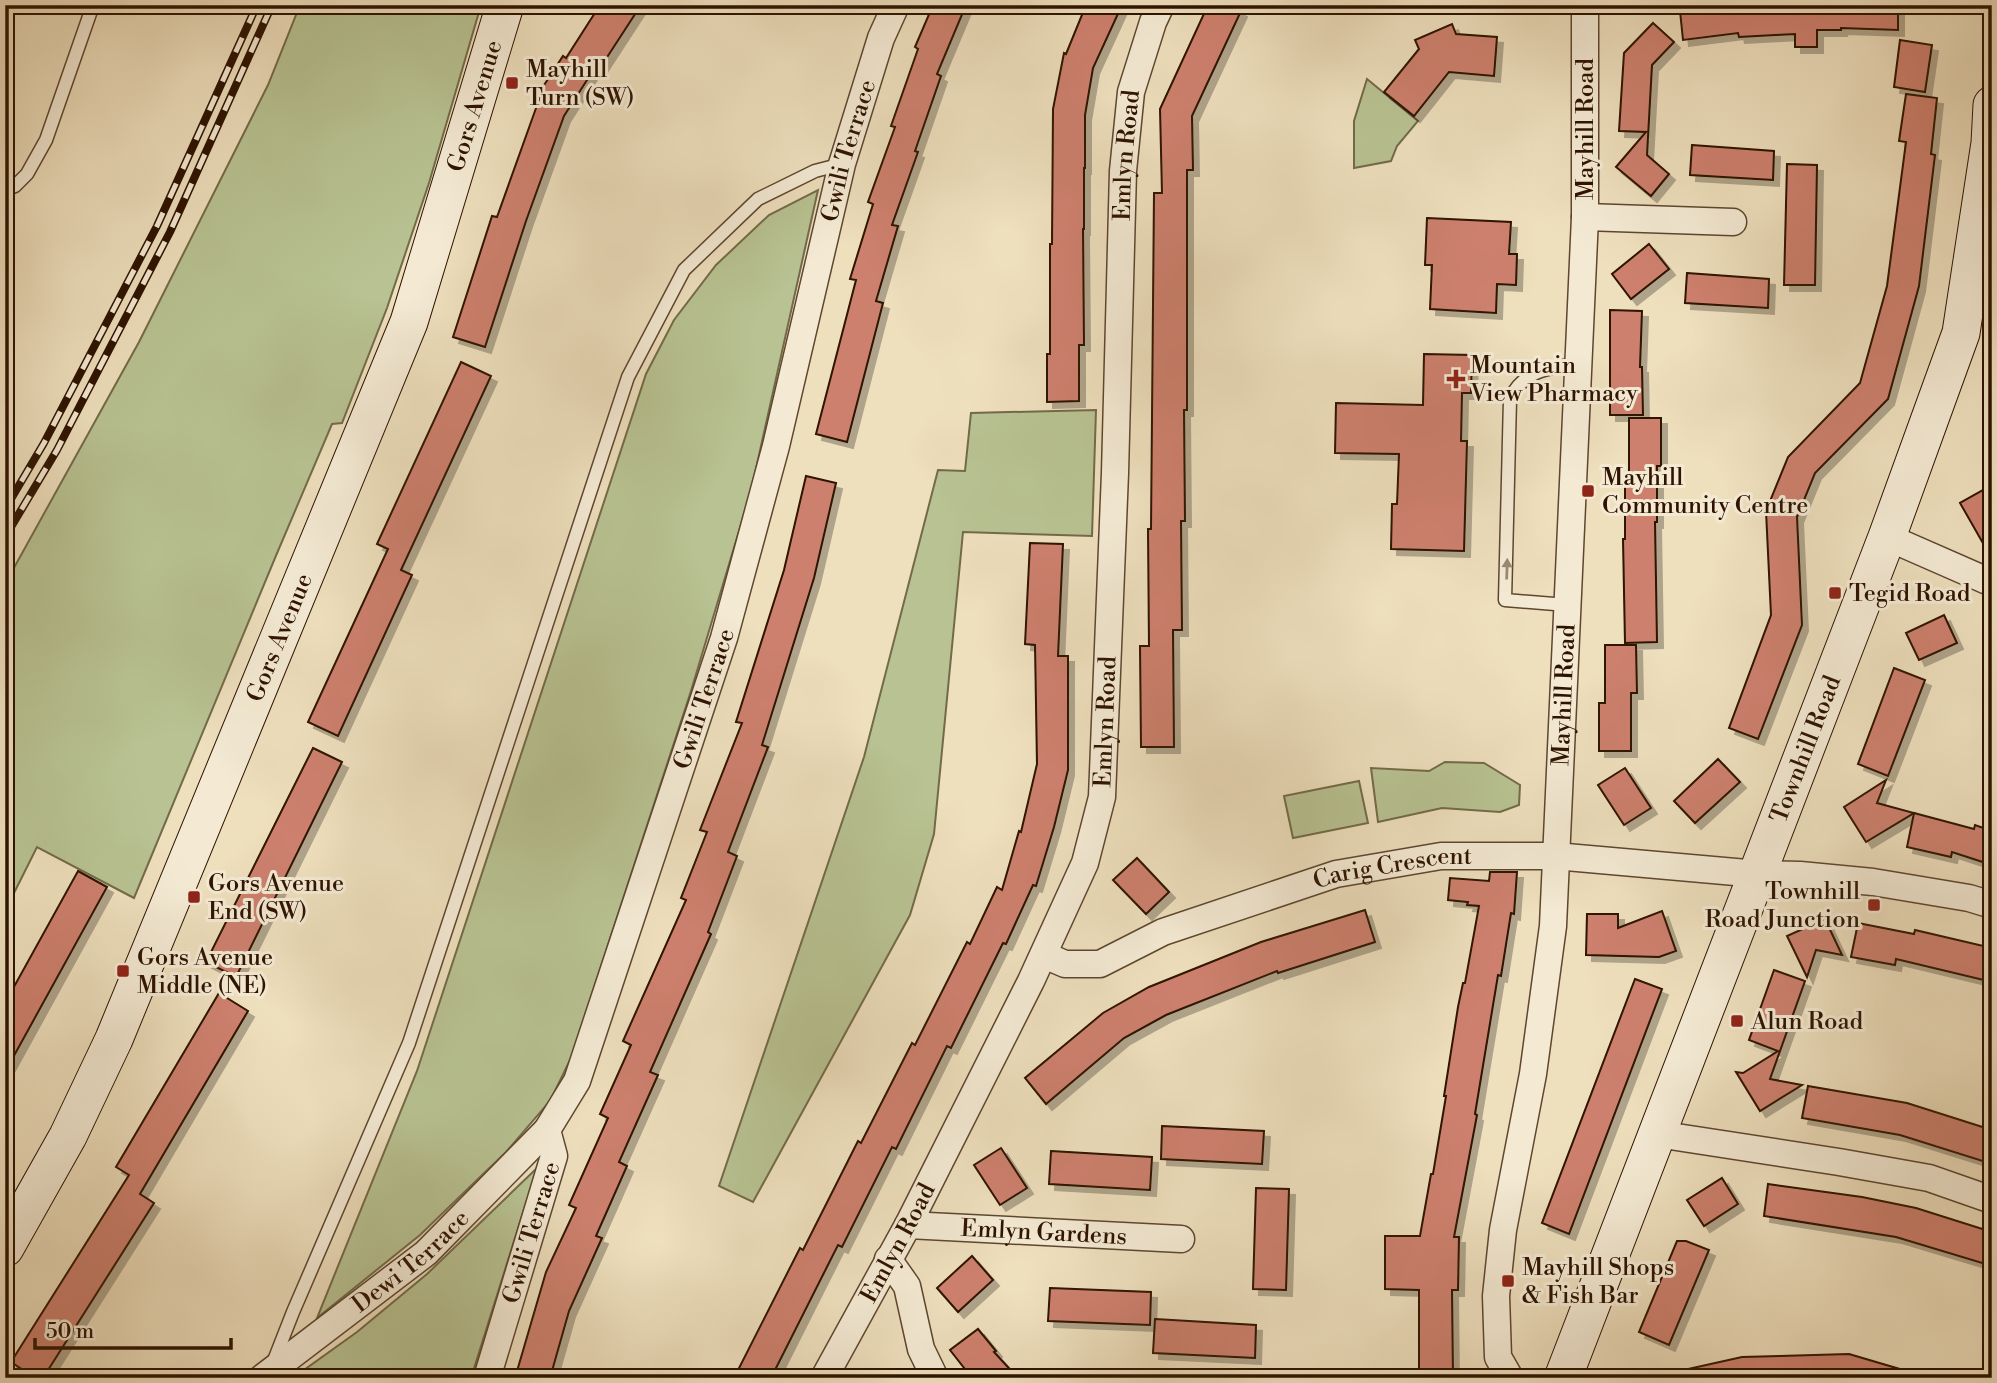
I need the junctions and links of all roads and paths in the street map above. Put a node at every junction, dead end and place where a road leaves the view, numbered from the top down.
1 (93, 5) edge
2 (505, 5) edge
3 (896, 5) edge
4 (1161, 5) edge
5 (1585, 5) edge
6 (1992, 105) edge
7 (842, 164) junction
8 (5, 190) edge
9 (1585, 217) junction
10 (1733, 222) dead end
11 (1579, 364) junction
12 (1887, 537) junction
13 (1992, 583) edge
14 (1567, 605) junction
15 (1555, 856) junction
16 (1758, 874) junction
17 (1992, 905) edge
18 (1044, 955) junction
19 (547, 1130) junction
20 (1657, 1134) junction
21 (1992, 1200) edge
22 (908, 1225) junction
23 (1181, 1239) dead end
24 (5, 1248) edge
25 (888, 1259) junction
26 (266, 1376) edge
27 (487, 1378) edge
28 (824, 1378) edge
29 (935, 1378) edge
30 (1510, 1378) edge
31 (1563, 1378) edge

1 - 8 lane
2 - 24 street, Gors Avenue
3 - 7 street, Gwili Terrace
4 - 18 street, Emlyn Road
5 - 9 street, Mayhill Road
6 - 12 street, Townhill Road
7 - 19 street, Gwili Terrace
7 - 26 lane
9 - 10 street
9 - 11 street, Mayhill Road
11 - 14 street, Mayhill Road
14 -> 11 lane
12 - 13 street
12 - 16 street, Townhill Road
14 - 15 street, Mayhill Road
15 - 16 street, Carig Crescent
15 - 18 street, Carig Crescent
15 - 30 street, Mayhill Road
16 - 17 street, Carig Crescent
16 - 20 street, Townhill Road
18 - 22 street, Emlyn Road
19 - 26 street, Dewi Terrace
19 - 27 street, Gwili Terrace
20 - 21 street
20 - 31 street, Townhill Road
22 - 23 street, Emlyn Gardens
22 - 25 street, Emlyn Road
25 - 28 street, Emlyn Road
25 - 29 street

